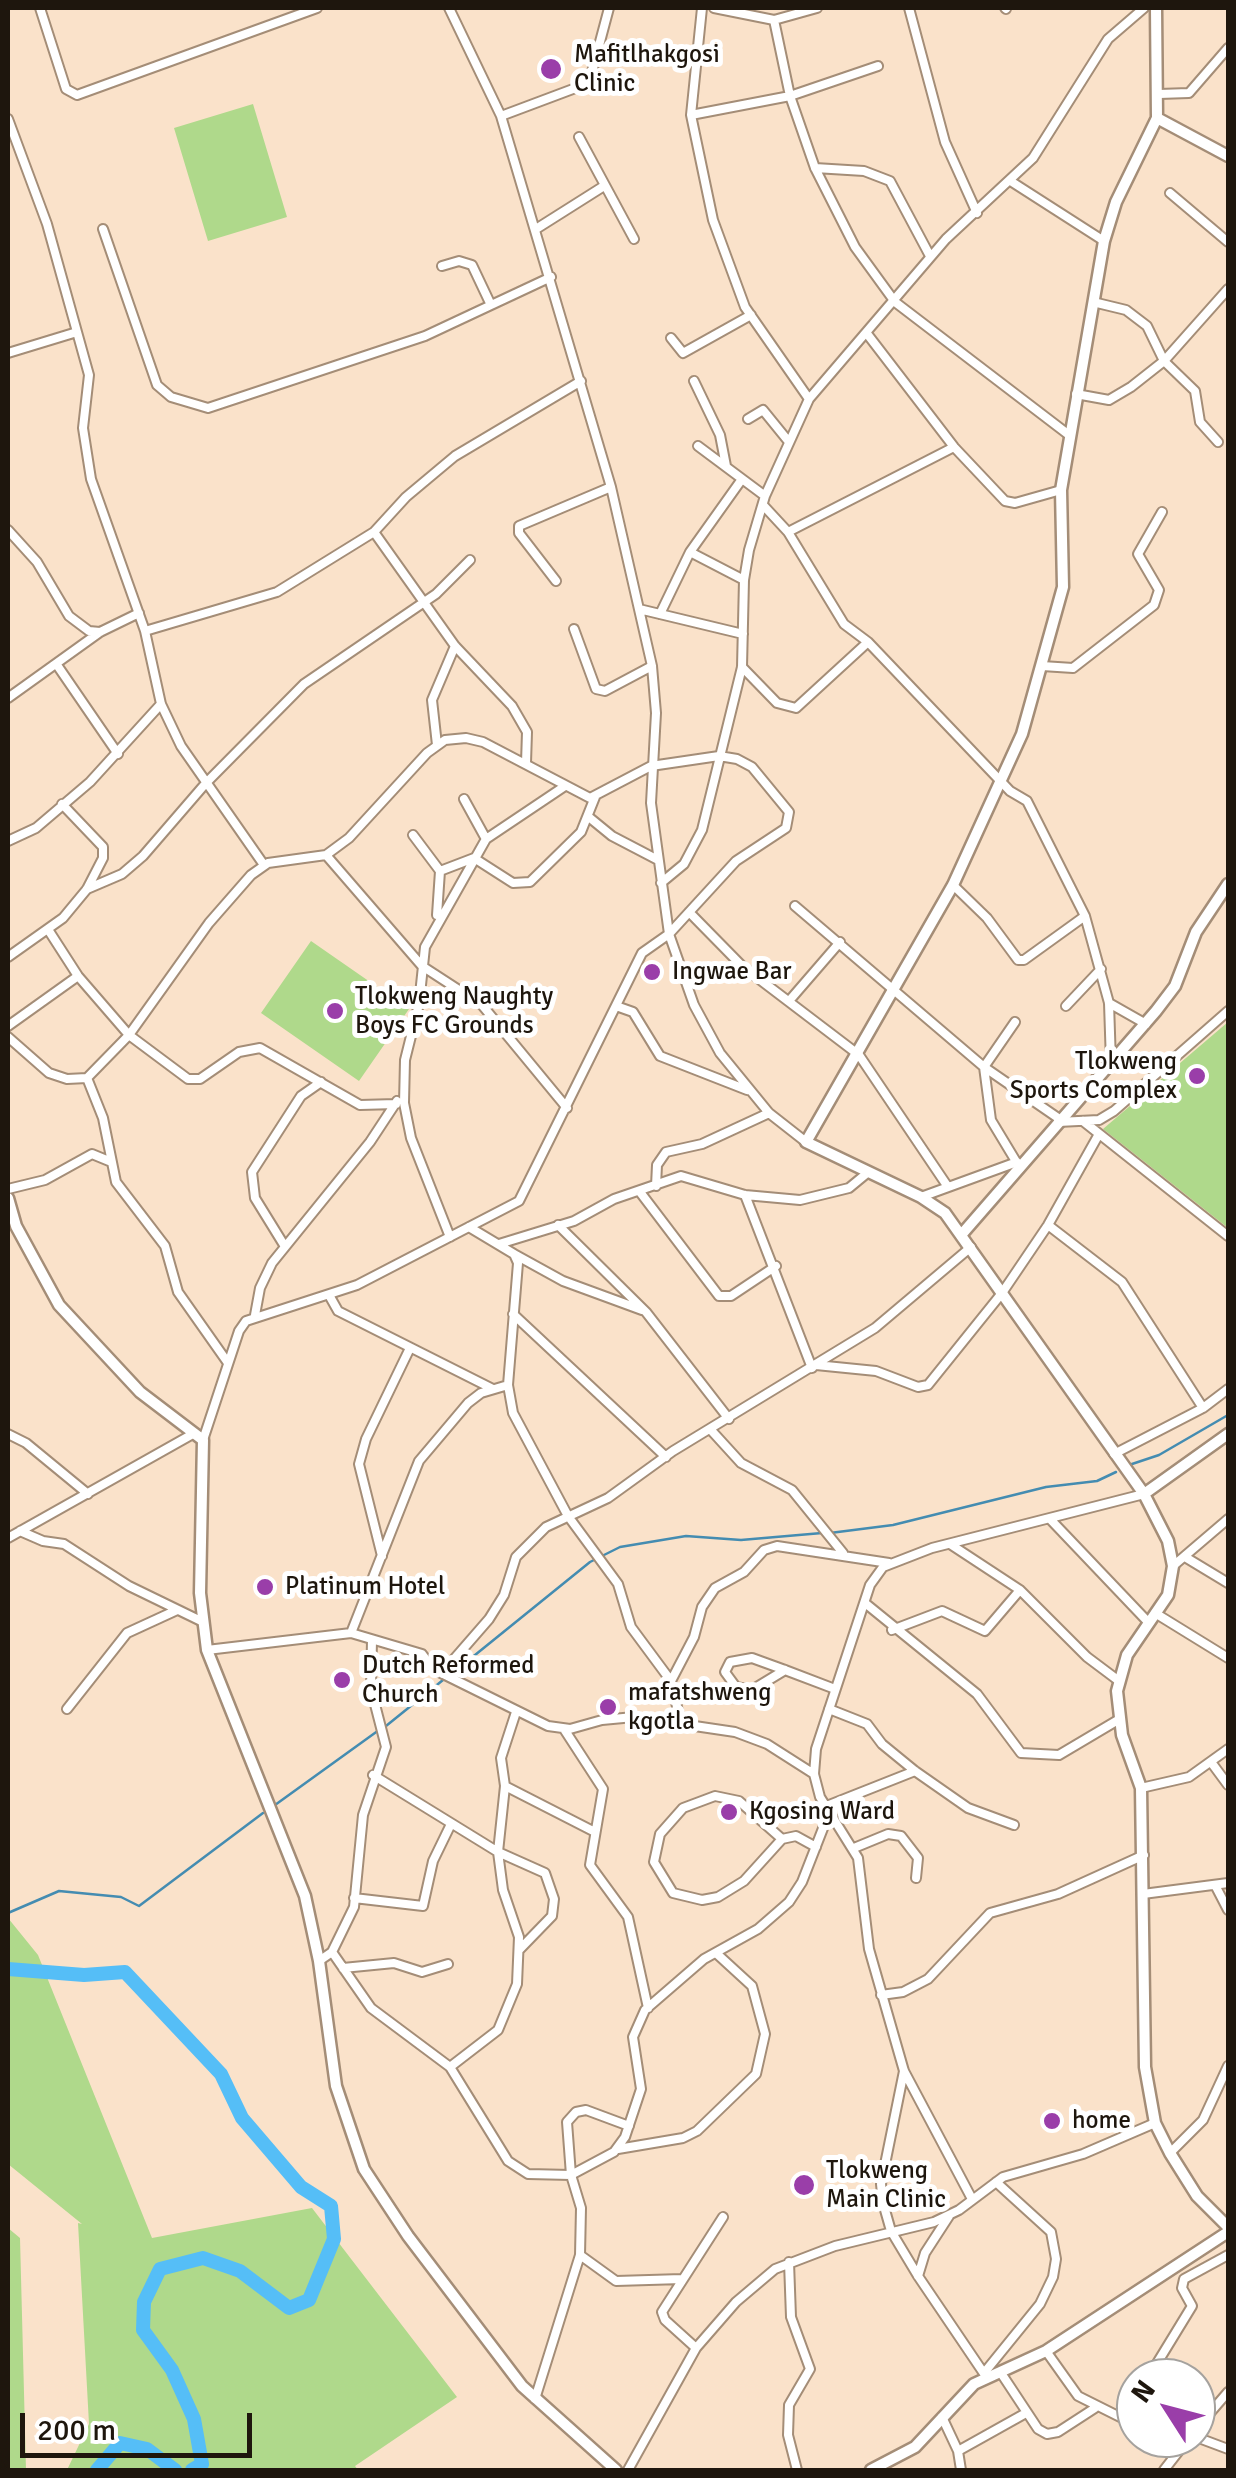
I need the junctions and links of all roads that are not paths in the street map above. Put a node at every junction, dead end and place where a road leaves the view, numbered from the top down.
1 (40, 8) edge
2 (317, 8) edge
3 (449, 8) edge
4 (609, 8) edge
5 (702, 8) edge
6 (714, 8) edge
7 (818, 8) edge
8 (909, 8) edge
9 (1144, 8) edge
10 (1156, 8) edge
11 (774, 20) junction
12 (1228, 48) edge
13 (878, 66) dead end
14 (1159, 94) junction
15 (790, 96) junction
16 (691, 115) junction
17 (501, 116) junction
18 (1157, 118) junction
19 (9, 126) edge
20 (579, 137) dead end
21 (1228, 156) edge
22 (815, 168) junction
23 (1012, 182) junction
24 (604, 186) junction
25 (1170, 193) dead end
26 (977, 213) junction
27 (103, 229) dead end
28 (536, 229) junction
29 (634, 239) dead end
30 (1104, 241) junction
31 (1228, 242) edge
32 (930, 256) junction
33 (442, 266) dead end
34 (552, 277) junction
35 (1228, 288) edge
36 (894, 302) junction
37 (1093, 302) junction
38 (490, 304) junction
39 (751, 315) junction
40 (77, 332) junction
41 (868, 335) junction
42 (671, 338) dead end
43 (8, 353) edge
44 (1164, 360) junction
45 (581, 381) junction
46 (694, 381) dead end
47 (1076, 394) junction
48 (808, 399) junction
49 (748, 418) dead end
50 (1069, 435) junction
51 (788, 442) junction
52 (1218, 442) dead end
53 (698, 446) dead end
54 (954, 447) junction
55 (726, 466) junction
56 (742, 479) junction
57 (611, 487) junction
58 (1061, 490) junction
59 (764, 501) junction
60 (1162, 512) dead end
61 (8, 530) edge
62 (374, 532) junction
63 (788, 532) junction
64 (690, 552) junction
65 (470, 560) dead end
66 (556, 580) dead end
67 (744, 580) junction
68 (423, 601) junction
69 (639, 609) junction
70 (139, 614) junction
71 (660, 614) junction
72 (574, 629) dead end
73 (145, 631) junction
74 (100, 632) junction
75 (743, 634) junction
76 (868, 642) junction
77 (455, 646) junction
78 (56, 664) junction
79 (652, 666) junction
80 (742, 667) junction
81 (1048, 667) junction
82 (8, 696) edge
83 (161, 704) junction
84 (437, 745) junction
85 (118, 754) junction
86 (719, 756) junction
87 (526, 763) junction
88 (651, 766) junction
89 (1004, 781) junction
90 (206, 783) junction
91 (565, 786) junction
92 (594, 797) junction
93 (464, 798) dead end
94 (62, 804) junction
95 (590, 818) junction
96 (413, 835) dead end
97 (486, 840) junction
98 (8, 841) edge
99 (326, 854) junction
100 (474, 858) junction
101 (658, 860) junction
102 (264, 865) junction
103 (440, 872) junction
104 (662, 883) junction
105 (953, 884) junction
106 (1228, 884) edge
107 (86, 890) junction
108 (438, 892) junction
109 (452, 894) junction
110 (796, 906) dead end
111 (689, 912) junction
112 (1085, 916) junction
113 (437, 918) junction
114 (49, 930) junction
115 (670, 934) junction
116 (840, 942) junction
117 (8, 957) edge
118 (422, 966) junction
119 (1102, 969) junction
120 (78, 976) junction
121 (896, 988) junction
122 (789, 1001) junction
123 (1109, 1002) junction
124 (623, 1006) junction
125 (1066, 1006) dead end
126 (1228, 1011) edge
127 (1015, 1022) dead end
128 (1146, 1024) junction
129 (8, 1026) edge
130 (129, 1035) junction
131 (8, 1036) edge
132 (859, 1055) junction
133 (1111, 1063) junction
134 (984, 1066) junction
135 (87, 1078) junction
136 (321, 1082) junction
137 (404, 1092) junction
138 (752, 1092) junction
139 (396, 1104) junction
140 (567, 1108) junction
141 (769, 1112) junction
142 (1060, 1121) junction
143 (1082, 1121) junction
144 (1099, 1134) junction
145 (806, 1142) junction
146 (109, 1162) junction
147 (1019, 1165) junction
148 (866, 1174) junction
149 (656, 1177) junction
150 (948, 1188) junction
151 (8, 1189) edge
152 (640, 1192) junction
153 (745, 1195) junction
154 (921, 1197) junction
155 (8, 1198) edge
156 (558, 1225) junction
157 (1048, 1225) junction
158 (468, 1227) junction
159 (962, 1234) junction
160 (450, 1236) junction
161 (1228, 1236) edge
162 (498, 1244) junction
163 (284, 1245) junction
164 (971, 1247) junction
165 (514, 1254) junction
166 (776, 1266) junction
167 (1002, 1292) junction
168 (333, 1303) junction
169 (646, 1312) junction
170 (513, 1314) junction
171 (255, 1316) junction
172 (410, 1348) junction
173 (228, 1364) junction
174 (814, 1366) junction
175 (508, 1385) junction
176 (493, 1389) junction
177 (1228, 1389) edge
178 (1202, 1408) junction
179 (729, 1419) junction
180 (710, 1429) junction
181 (8, 1434) edge
182 (1228, 1434) edge
183 (191, 1435) junction
184 (203, 1440) junction
185 (1223, 1445) edge
186 (1114, 1454) junction
187 (666, 1456) junction
188 (88, 1494) junction
189 (1144, 1494) junction
190 (568, 1516) junction
191 (1228, 1519) edge
192 (1050, 1520) junction
193 (20, 1530) junction
194 (8, 1538) edge
195 (950, 1544) junction
196 (844, 1555) junction
197 (382, 1556) junction
198 (1184, 1557) junction
199 (888, 1562) junction
200 (1174, 1566) junction
201 (1228, 1583) edge
202 (1020, 1590) junction
203 (865, 1603) junction
204 (177, 1610) junction
205 (1152, 1618) junction
206 (201, 1621) junction
207 (892, 1630) junction
208 (352, 1633) junction
209 (372, 1640) junction
210 (206, 1650) junction
211 (1228, 1658) edge
212 (785, 1670) junction
213 (442, 1672) junction
214 (671, 1681) junction
215 (1119, 1681) junction
216 (836, 1689) junction
217 (67, 1708) dead end
218 (829, 1709) junction
219 (516, 1712) junction
220 (1118, 1720) junction
221 (681, 1724) junction
222 (564, 1729) junction
223 (1228, 1750) edge
224 (1210, 1762) junction
225 (914, 1771) junction
226 (814, 1774) junction
227 (373, 1776) junction
228 (1228, 1785) edge
229 (505, 1786) junction
230 (1141, 1788) junction
231 (827, 1810) junction
232 (451, 1824) junction
233 (1014, 1825) dead end
234 (595, 1832) junction
235 (782, 1839) junction
236 (816, 1847) junction
237 (854, 1848) junction
238 (498, 1852) junction
239 (1144, 1855) junction
240 (916, 1878) dead end
241 (1228, 1883) edge
242 (1215, 1885) junction
243 (1143, 1894) junction
244 (354, 1898) junction
245 (1228, 1910) edge
246 (519, 1950) junction
247 (332, 1952) junction
248 (716, 1953) junction
249 (319, 1961) junction
250 (448, 1964) dead end
251 (344, 1968) junction
252 (881, 1996) junction
253 (648, 2008) junction
254 (1228, 2066) edge
255 (450, 2068) junction
256 (904, 2071) junction
257 (1155, 2123) junction
258 (629, 2126) junction
259 (618, 2149) junction
260 (1170, 2153) junction
261 (571, 2175) junction
262 (996, 2182) junction
263 (972, 2199) junction
264 (1212, 2212) junction
265 (949, 2216) junction
266 (722, 2217) dead end
267 (1228, 2229) edge
268 (892, 2231) junction
269 (1210, 2244) junction
270 (580, 2254) junction
271 (1228, 2255) edge
272 (790, 2262) junction
273 (918, 2276) junction
274 (682, 2279) junction
275 (696, 2348) junction
276 (1046, 2351) junction
277 (1160, 2358) edge
278 (1001, 2372) junction
279 (985, 2376) junction
280 (536, 2399) junction
281 (1095, 2408) junction
282 (1026, 2413) junction
283 (1116, 2416) edge
284 (942, 2418) junction
285 (958, 2451) junction
286 (616, 2470) edge
287 (628, 2470) edge
288 (796, 2470) edge
289 (871, 2470) edge
290 (960, 2470) edge

1 - 2 street
3 - 17 street
4 - 17 street
5 - 16 street
6 - 11 street
7 - 11 street
8 - 26 street
9 - 23 street
10 - 14 street
11 - 15 street
12 - 14 street
13 - 15 street
14 - 18 street
15 - 16 street
15 - 22 street
16 - 39 street
17 - 28 street
18 - 21 street
18 - 30 street
19 - 40 street
20 - 24 street
22 - 32 street
22 - 36 street
23 - 26 street
23 - 30 street
24 - 28 street
24 - 29 street
25 - 31 street
26 - 32 street
27 - 38 street
28 - 34 street
30 - 37 street
32 - 36 street
33 - 38 street
34 - 38 street
34 - 45 street
35 - 44 street
36 - 41 street
36 - 50 street
37 - 44 street
37 - 47 street
39 - 42 street
39 - 48 street
40 - 43 street
40 - 70 street
41 - 48 street
41 - 54 street
44 - 47 street
44 - 52 street
45 - 57 street
45 - 62 street
46 - 55 street
47 - 50 street
48 - 51 street
49 - 51 street
50 - 58 street
51 - 59 street
53 - 55 street
54 - 58 street
54 - 63 street
55 - 56 street
56 - 59 street
56 - 64 street
57 - 66 street
57 - 69 street
58 - 81 street
59 - 63 street
59 - 67 street
60 - 81 street
61 - 74 street
62 - 68 street
62 - 73 street
63 - 76 street
64 - 67 street
64 - 71 street
65 - 68 street
67 - 75 street
68 - 77 street
68 - 90 street
69 - 71 street
69 - 79 street
70 - 73 street
70 - 74 street
71 - 75 street
72 - 79 street
73 - 83 street
74 - 78 street
75 - 80 street
76 - 80 street
76 - 89 street
77 - 84 street
77 - 87 street
78 - 82 street
78 - 85 street
79 - 88 street
80 - 86 street
81 - 89 street
83 - 85 street
83 - 90 street
84 - 87 street
84 - 99 street
85 - 94 street
86 - 88 street
86 - 104 street
86 - 111 street
87 - 91 street
88 - 92 street
88 - 101 street
89 - 105 street
89 - 112 street
90 - 102 street
90 - 107 street
91 - 92 street
91 - 97 street
92 - 95 street
93 - 97 street
94 - 98 street
94 - 107 street
95 - 100 street
95 - 101 street
96 - 103 street
97 - 100 street
99 - 102 street
99 - 118 street
100 - 103 street
100 - 109 street
101 - 104 street
102 - 130 street
103 - 108 street
104 - 115 street
105 - 112 street
105 - 121 street
106 - 128 street
107 - 114 street
108 - 109 street
108 - 113 street
109 - 113 street
110 - 116 street
111 - 115 street
111 - 122 street
112 - 119 street
113 - 118 street
114 - 117 street
114 - 120 street
115 - 124 street
115 - 138 street
116 - 121 street
116 - 122 street
118 - 137 street
118 - 140 street
119 - 123 street
119 - 125 street
120 - 129 street
120 - 130 street
121 - 132 street
121 - 134 street
122 - 132 street
123 - 128 street
123 - 133 street
124 - 138 street
124 - 140 street
126 - 143 street
127 - 134 street
128 - 133 street
130 - 135 street
130 - 136 street
131 - 135 street
132 - 145 street
132 - 150 street
133 - 142 street
134 - 142 street
134 - 147 street
135 - 146 street
136 - 139 street
136 - 163 street
137 - 139 street
137 - 160 street
138 - 141 street
139 - 163 street
140 - 158 street
141 - 145 street
141 - 149 street
142 - 143 street
142 - 147 street
143 - 144 street
144 - 157 street
144 - 161 street
145 - 148 street
146 - 151 street
146 - 173 street
147 - 150 street
147 - 159 street
148 - 153 street
148 - 154 street
149 - 152 street
149 - 153 street
150 - 154 street
152 - 156 street
152 - 166 street
153 - 166 street
154 - 159 street
155 - 183 street
156 - 162 street
156 - 169 street
157 - 167 street
157 - 178 street
158 - 160 street
158 - 162 street
159 - 164 street
160 - 168 street
162 - 165 street
163 - 171 street
164 - 167 street
164 - 174 street
165 - 169 street
165 - 170 street
166 - 174 street
167 - 174 street
167 - 186 street
168 - 171 street
168 - 172 street
169 - 179 street
170 - 175 street
170 - 187 street
171 - 173 street
172 - 176 street
172 - 197 street
173 - 184 street
174 - 179 street
175 - 176 street
175 - 190 street
176 - 197 street
177 - 178 street
178 - 186 street
179 - 180 street
180 - 187 street
180 - 196 street
181 - 188 street
182 - 185 street
183 - 184 street
183 - 188 street
184 - 206 street
185 - 189 street
186 - 189 street
187 - 190 street
188 - 193 street
189 - 192 street
189 - 200 street
190 - 213 street
190 - 214 street
191 - 198 street
192 - 195 street
192 - 205 street
193 - 194 street
193 - 204 street
195 - 199 street
195 - 202 street
196 - 199 street
196 - 214 street
197 - 208 street
198 - 200 street
198 - 201 street
199 - 203 street
200 - 205 street
202 - 207 street
202 - 215 street
203 - 207 street
203 - 216 street
204 - 206 street
204 - 217 street
205 - 211 street
205 - 215 street
206 - 210 street
207 - 220 street
208 - 209 street
208 - 210 street
209 - 213 street
209 - 227 street
210 - 249 street
212 - 212 street
212 - 216 street
213 - 219 street
214 - 221 street
215 - 220 street
216 - 218 street
218 - 225 street
218 - 226 street
219 - 222 street
219 - 229 street
220 - 230 street
221 - 222 street
221 - 226 street
222 - 234 street
223 - 224 street
224 - 228 street
224 - 230 street
225 - 231 street
225 - 233 street
226 - 231 street
227 - 232 street
227 - 244 street
229 - 234 street
229 - 238 street
230 - 239 street
231 - 236 street
231 - 237 street
232 - 238 street
232 - 244 street
234 - 253 street
235 - 235 street
235 - 236 street
236 - 248 street
237 - 240 street
237 - 252 street
238 - 246 street
238 - 246 street
239 - 243 street
239 - 252 street
241 - 242 street
242 - 243 street
242 - 245 street
243 - 257 street
244 - 247 street
246 - 255 street
247 - 249 street
247 - 251 street
248 - 253 street
248 - 259 street
249 - 280 street
250 - 251 street
251 - 255 street
252 - 256 street
253 - 258 street
254 - 260 street
255 - 261 street
256 - 263 street
256 - 268 street
257 - 260 street
257 - 262 street
258 - 259 street
258 - 261 street
259 - 261 street
260 - 264 street
261 - 270 street
262 - 263 street
262 - 279 street
263 - 265 street
264 - 267 street
264 - 269 street
265 - 268 street
265 - 273 street
266 - 274 street
267 - 269 street
268 - 272 street
268 - 273 street
269 - 276 street
270 - 274 street
270 - 280 street
271 - 277 street
272 - 275 street
272 - 288 street
273 - 279 street
274 - 275 street
275 - 287 street
276 - 278 street
276 - 281 street
278 - 279 street
278 - 282 street
279 - 284 street
280 - 286 street
281 - 282 street
281 - 283 street
282 - 285 street
284 - 285 street
284 - 289 street
285 - 290 street

